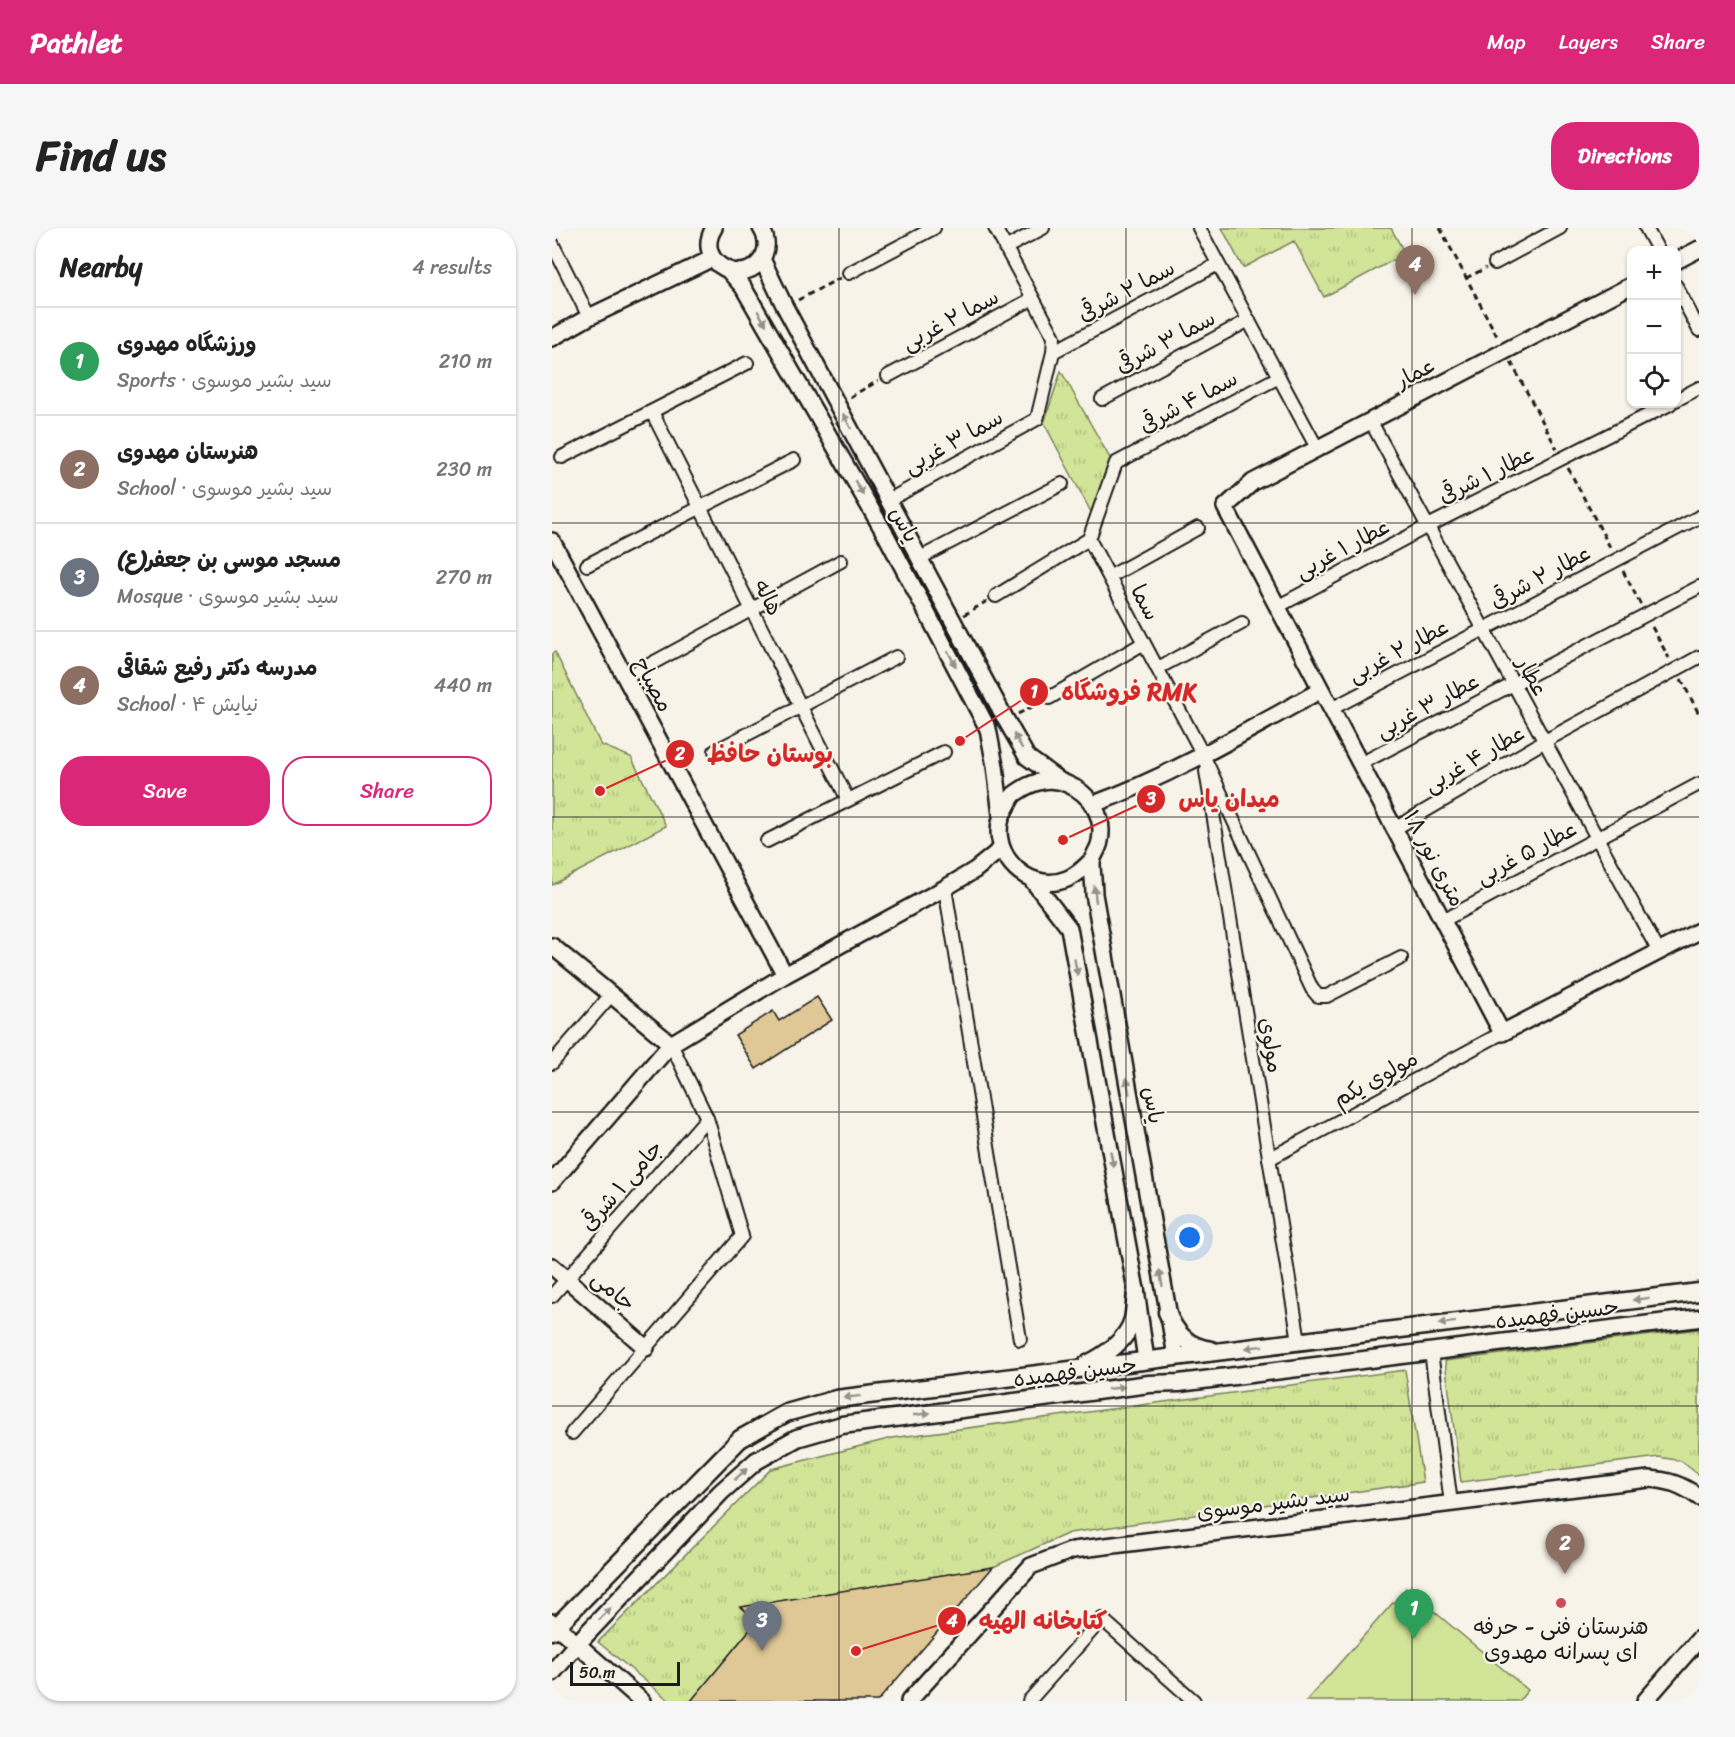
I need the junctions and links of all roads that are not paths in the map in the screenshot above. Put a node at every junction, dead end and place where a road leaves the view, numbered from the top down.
1 (714, 228) edge
2 (934, 228) edge
3 (994, 228) edge
4 (1043, 228) edge
5 (1199, 228) edge
6 (1560, 228) edge
7 (1646, 228) edge
8 (766, 230) edge
9 (552, 243) edge
10 (1656, 246) edge
11 (1005, 248) junction
12 (1699, 249) edge
13 (712, 258) junction
14 (762, 259) junction
15 (1681, 259) edge
16 (1495, 262) road end
17 (1218, 264) junction
18 (729, 271) junction
19 (849, 273) road end
20 (1627, 288) edge
21 (1681, 294) edge
22 (1032, 299) junction
23 (589, 317) junction
24 (1249, 320) junction
25 (1699, 330) edge
26 (552, 338) edge
27 (1053, 352) junction
28 (747, 363) dead end
29 (888, 376) road end
30 (1279, 376) junction
31 (1699, 388) edge
32 (1681, 398) edge
33 (1102, 399) dead end
34 (1662, 408) edge
35 (652, 412) junction
36 (1370, 420) junction
37 (1317, 448) junction
38 (562, 457) dead end
39 (794, 460) dead end
40 (1062, 484) dead end
41 (889, 500) junction
42 (700, 507) junction
43 (1225, 507) joint
44 (1699, 517) edge
45 (1428, 526) junction
46 (1198, 528) dead end
47 (552, 540) edge
48 (1089, 540) junction
49 (920, 558) junction
50 (841, 561) dead end
51 (587, 566) dead end
52 (1109, 577) junction
53 (1699, 587) edge
54 (996, 596) road end
55 (1277, 607) junction
56 (752, 609) junction
57 (1242, 623) dead end
58 (1484, 629) junction
59 (1144, 643) junction
60 (896, 657) dead end
61 (1699, 657) edge
62 (1158, 668) junction
63 (626, 678) junction
64 (1513, 684) junction
65 (1321, 690) junction
66 (1048, 698) road end
67 (801, 706) junction
68 (1331, 709) junction
69 (1545, 741) junction
70 (715, 752) dead end
71 (944, 752) dead end
72 (1203, 755) junction
73 (1360, 764) junction
74 (1060, 780) junction
75 (1699, 784) edge
76 (848, 800) junction
77 (1094, 804) junction
78 (1001, 815) junction
79 (1394, 829) junction
80 (1597, 838) junction
81 (768, 841) dead end
82 (1001, 849) junction
83 (1092, 860) junction
84 (1032, 880) junction
85 (945, 888) junction
86 (1442, 921) junction
87 (1699, 931) edge
88 (552, 946) edge
89 (1659, 952) junction
90 (1401, 958) dead end
91 (785, 975) junction
92 (611, 995) junction
93 (1502, 1033) junction
94 (671, 1044) junction
95 (552, 1063) edge
96 (707, 1118) junction
97 (1269, 1160) junction
98 (552, 1182) edge
99 (552, 1266) edge
100 (567, 1279) junction
101 (1136, 1290) junction
102 (1699, 1292) edge
103 (552, 1296) edge
104 (1167, 1312) junction
105 (1699, 1318) edge
106 (1020, 1339) dead end
107 (1299, 1341) junction
108 (646, 1348) junction
109 (1223, 1351) junction
110 (1431, 1352) junction
111 (1176, 1356) junction
112 (1146, 1360) junction
113 (1072, 1369) junction
114 (1179, 1383) junction
115 (1149, 1384) junction
116 (572, 1433) dead end
117 (1699, 1497) edge
118 (1451, 1503) junction
119 (553, 1626) edge
120 (1699, 1639) edge
121 (577, 1644) junction
122 (552, 1673) edge
123 (642, 1701) edge
124 (909, 1701) edge
125 (1029, 1701) edge
126 (1194, 1701) edge
127 (1645, 1701) edge

1 - 13 street
2 - 19 street
3 - 11 street
4 - 11 street
5 - 17 street
6 - 16 street
7 - 10 street
8 - 14 street
9 - 23 street
11 - 22 street
12 - 15 street
13 - 18 street, یاس
13 - 23 street
14 - 18 street
41 -> 14 street, یاس
17 - 24 street
17 - 27 street, سما ۲ شرقی
18 -> 78 street, یاس
20 - 36 street, عمار
21 - 25 street
22 - 27 street
22 - 29 street, سما ۲ غربی
23 - 26 street
24 - 30 street
24 - 33 street, سما ۳ شرقی
27 - 41 street, سما ۳ غربی
28 - 35 street
30 - 37 street
30 - 48 street, سما ۴ شرقی
31 - 32 street
34 - 45 street, عطار ۱ شرقی
35 - 38 street
35 - 42 street, هاله
36 - 37 street, عمار
36 - 45 street, عطار
37 - 43 street, عمار
39 - 42 street
40 - 49 street
41 - 49 street, یاس
42 - 51 street
42 - 56 street, هاله
43 - 55 street, ۱۸ متری نور
44 - 58 street, عطار ۲ شرقی
45 - 55 street, عطار ۱ غربی
45 - 58 street, عطار
46 - 52 street
47 - 63 street, مصباح
48 - 52 street, سما
48 - 54 street
74 -> 49 street, یاس
50 - 56 street
52 - 59 street, سما
53 - 64 street, عطار ۳ غربی
55 - 65 street, ۱۸ متری نور
56 - 63 street
56 - 67 street, هاله
57 - 62 street
58 - 64 street, عطار
58 - 68 street, عطار ۲ غربی
59 - 62 street, سما
59 - 66 street
60 - 67 street
61 - 69 street, عطار ۴ غربی
62 - 72 street, سما
63 - 91 street, مصباح
64 - 69 street, عطار
64 - 73 street, عطار ۳ غربی
65 - 68 street, ۱۸ متری نور
65 - 72 street
67 - 70 street
67 - 76 street, هاله
68 - 73 street, ۱۸ متری نور
69 - 79 street, عطار ۴ غربی
69 - 80 street, عطار
71 - 76 street
72 - 77 street
72 - 90 street, سما
72 - 97 street, مولوی
73 - 79 street, ۱۸ متری نور
74 - 77 street
74 - 78 street
75 - 80 street, عطار ۵ غربی
76 - 81 street
77 - 83 street
78 - 82 street
79 - 86 street, ۱۸ متری نور
80 - 86 street, عطار ۵ غربی
80 - 89 street, عطار
82 - 84 street
82 - 85 street
83 - 84 street
104 -> 83 street, یاس
84 -> 101 street
85 - 91 street
85 - 106 street
86 - 93 street, ۱۸ متری نور
87 - 89 street
88 - 92 street
89 - 93 street
91 - 94 street
92 - 94 street
92 - 95 street
93 - 97 street, مولوی یکم
94 - 96 street
94 - 98 street
96 - 100 street, جامی ۱ شرقی
96 - 108 street
97 - 107 street, مولوی
99 - 100 street, جامی
100 - 103 street, جامی ۱ شرقی
100 - 108 street, جامی
101 - 112 street
101 - 113 main road
102 -> 107 main road, حسین فهمیده
104 - 109 main road
104 - 111 street, یاس
105 - 110 main road, حسین فهمیده
107 -> 109 main road, حسین فهمیده
108 - 116 street
109 - 111 main road, حسین فهمیده
110 - 114 main road, حسین فهمیده
110 - 118 street
111 - 112 main road, حسین فهمیده
111 - 114 main road
112 - 113 main road, حسین فهمیده
112 - 115 main road
113 -> 119 main road, حسین فهمیده
114 - 115 main road, حسین فهمیده
121 -> 115 main road, حسین فهمیده
117 - 118 street, سید بشیر موسوی
118 - 124 street, سید بشیر موسوی
119 - 121 street
120 - 127 street
121 - 122 main road, حسین فهمیده
121 - 123 street
125 - 126 street

